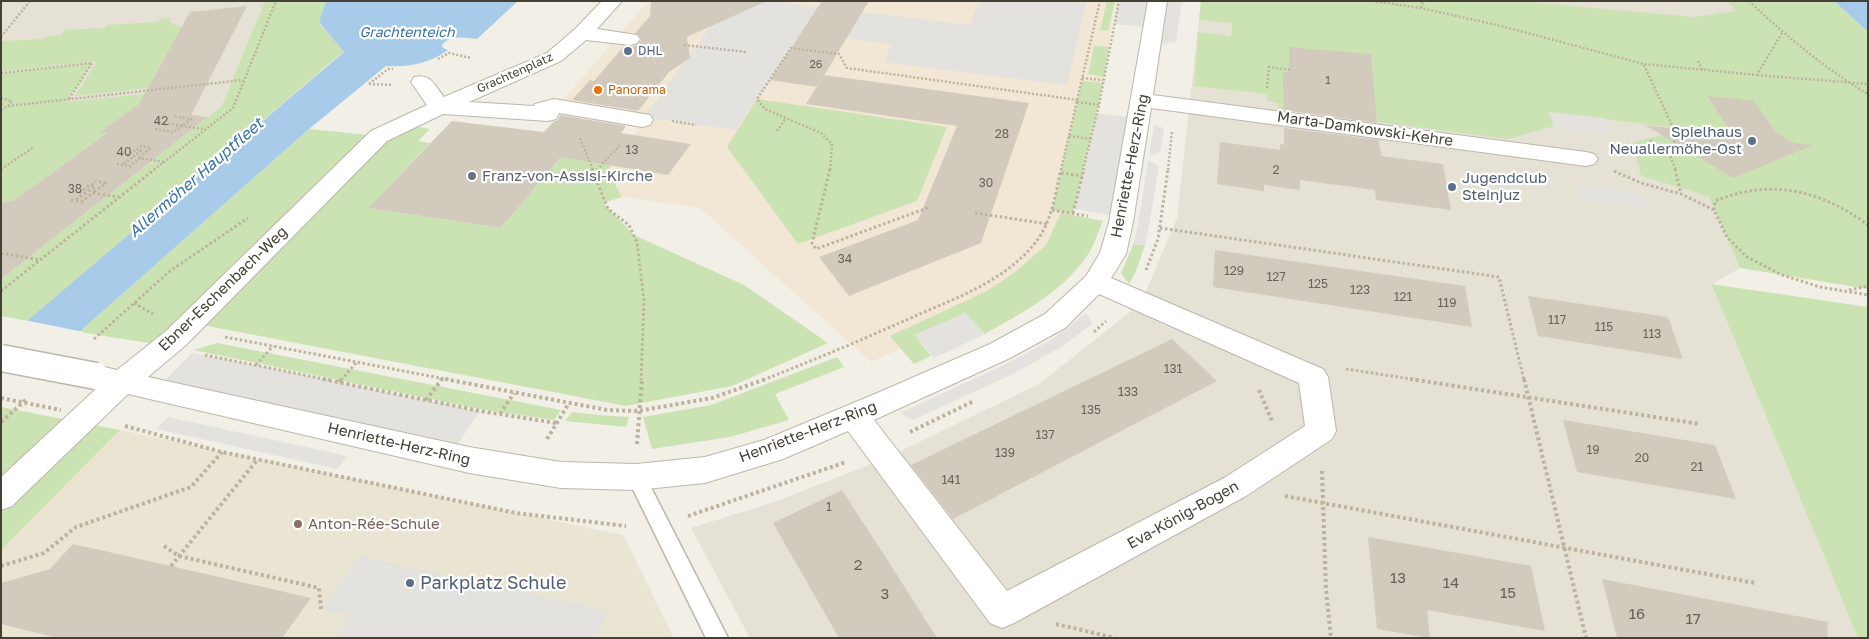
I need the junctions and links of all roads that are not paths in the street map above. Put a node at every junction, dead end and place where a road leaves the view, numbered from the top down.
1 (613, 1) edge
2 (1158, 1) edge
3 (582, 34) junction
4 (630, 39) dead end
5 (554, 57) junction
6 (422, 82) dead end
7 (524, 92) junction
8 (1143, 100) junction
9 (440, 107) junction
10 (545, 112) junction
11 (500, 118) junction
12 (642, 120) dead end
13 (402, 124) joint
14 (1586, 158) road end
15 (1095, 282) junction
16 (1, 358) edge
17 (108, 380) junction
18 (853, 415) junction
19 (636, 477) junction
20 (1, 497) edge
21 (717, 638) edge

1 - 3 street, Grachtenplatz
2 - 8 street, Henriette-Herz-Ring
3 - 4 street
3 - 5 street, Grachtenplatz
5 - 7 street
5 - 9 street, Grachtenplatz
6 - 9 street
7 - 10 street
7 - 11 street
8 - 14 street, Marta-Damkowski-Kehre
8 - 15 street, Henriette-Herz-Ring
9 - 11 street
9 - 13 street, Grachtenplatz
10 - 11 street
10 - 12 street
13 - 17 street, Ebner-Eschenbach-Weg
15 - 18 street, Henriette-Herz-Ring
15 - 18 street, Eva-König-Bogen
16 - 17 street, Henriette-Herz-Ring, bridge
17 - 19 street, Henriette-Herz-Ring
17 - 20 street, Ebner-Eschenbach-Weg
18 - 19 street, Henriette-Herz-Ring
19 - 21 lane

